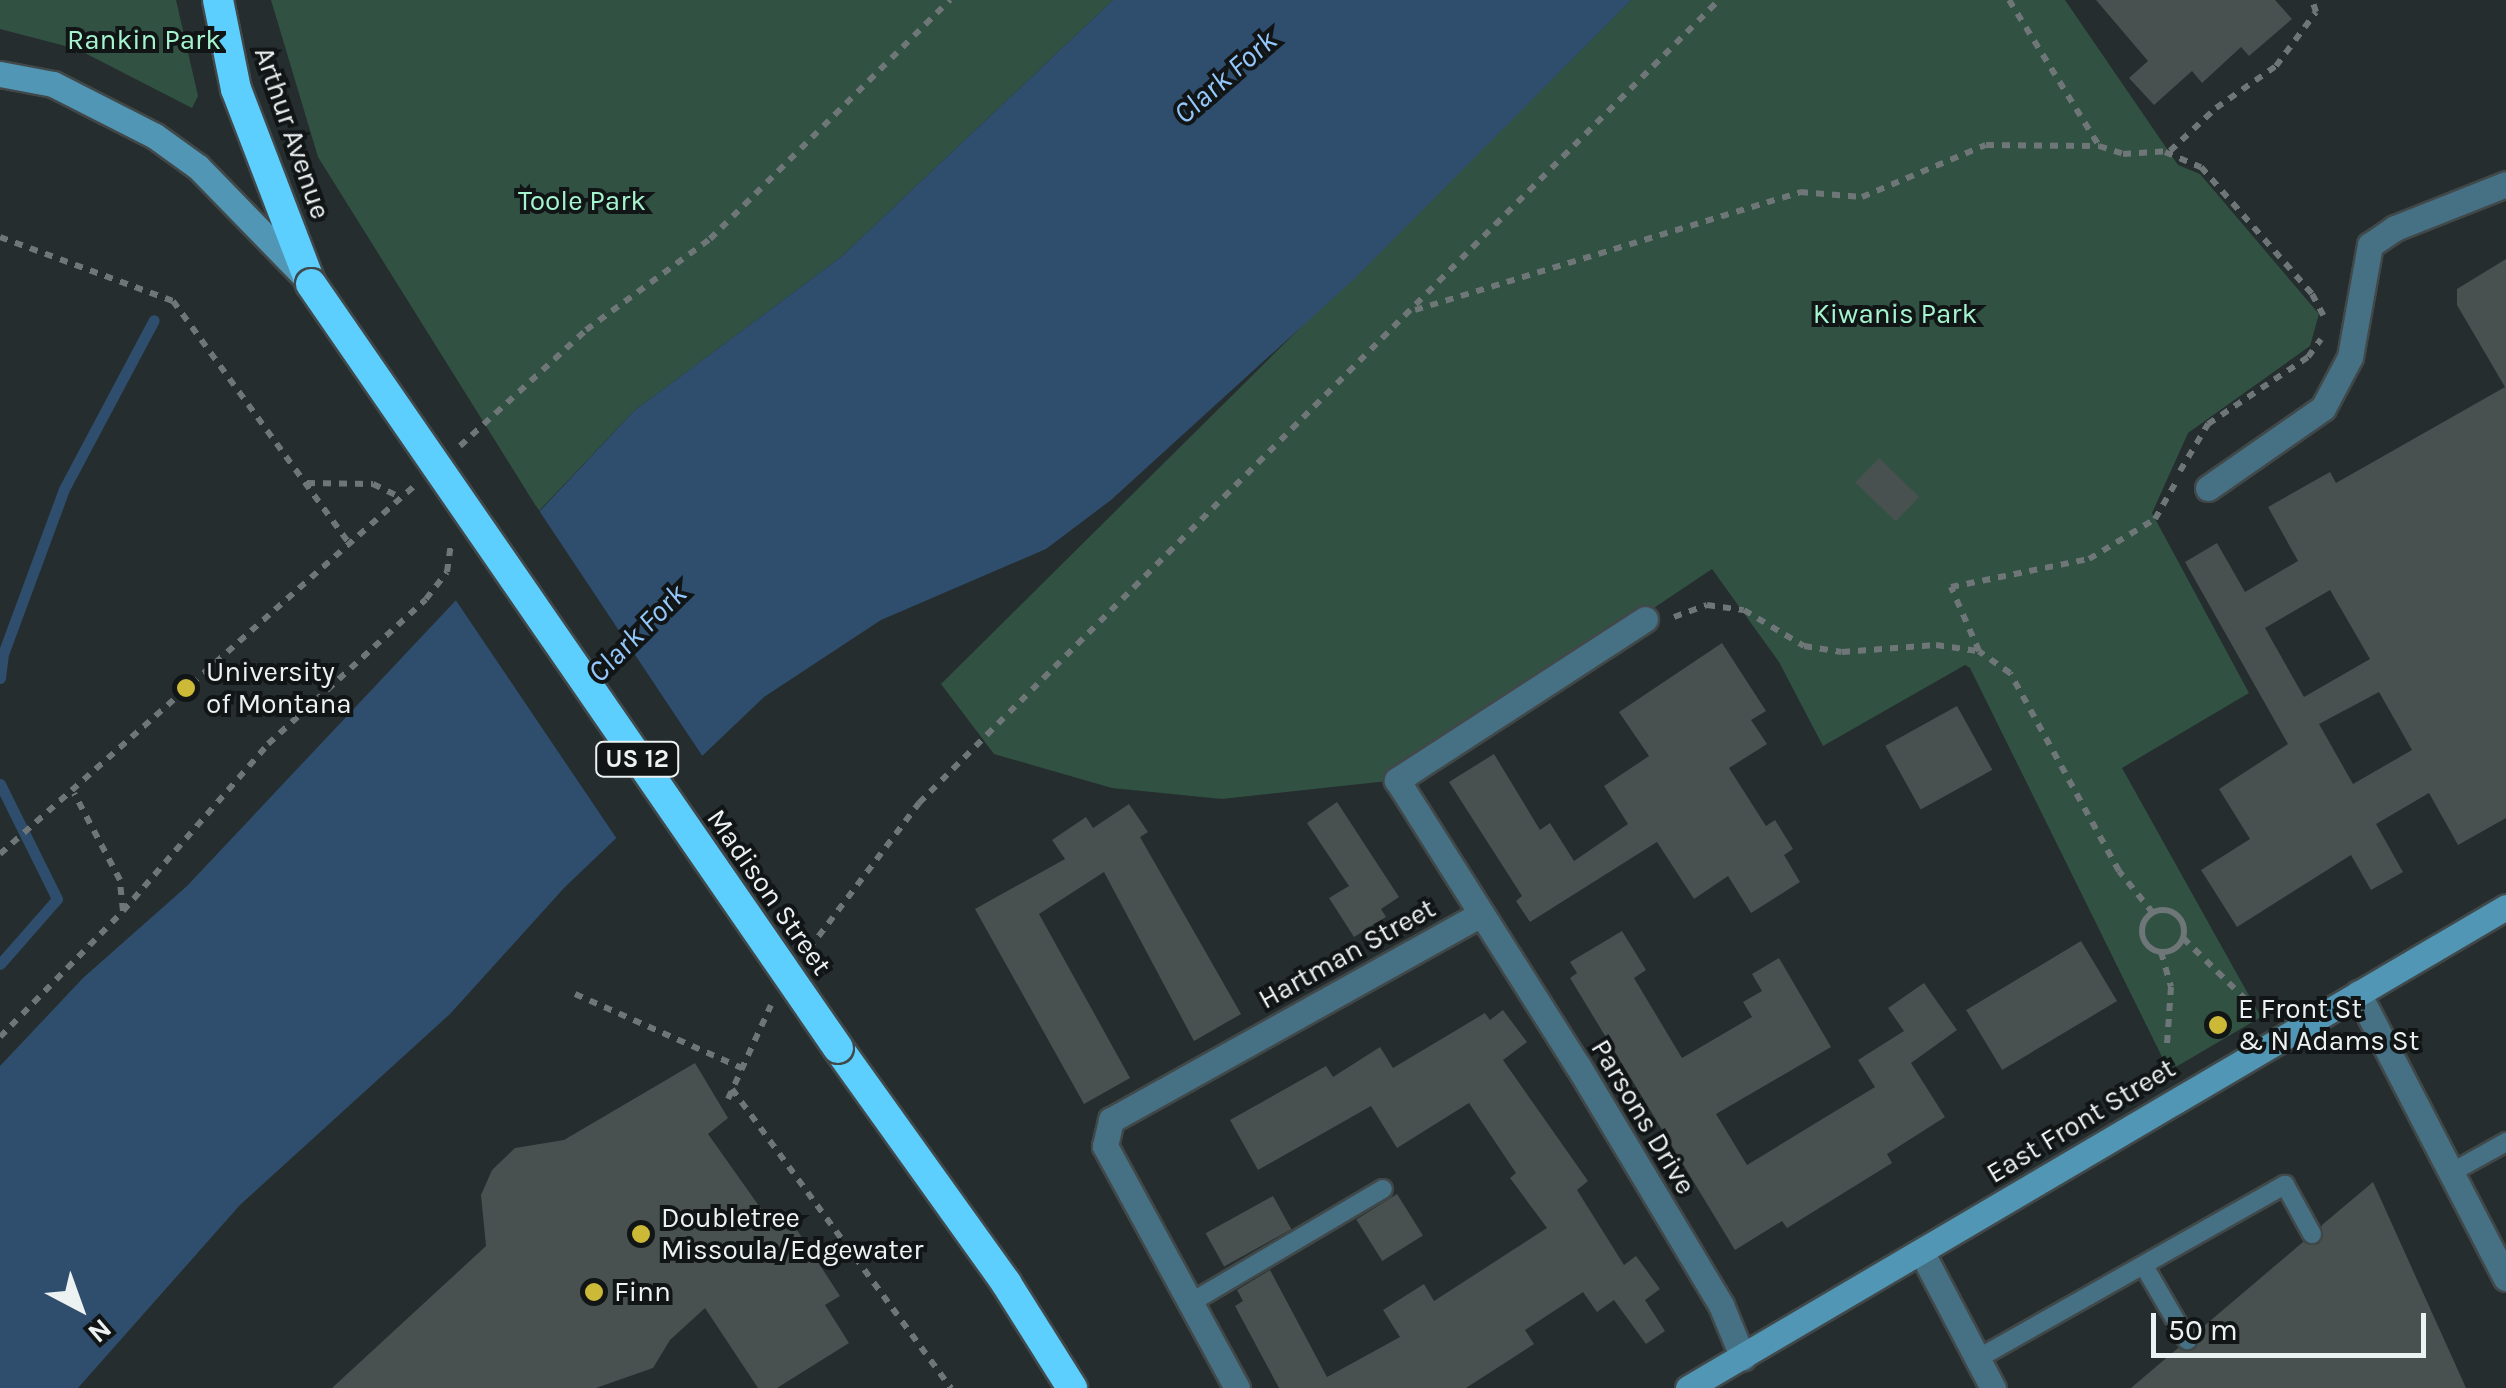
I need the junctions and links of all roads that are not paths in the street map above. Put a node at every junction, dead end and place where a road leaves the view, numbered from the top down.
1 (218, 0) edge
2 (0, 74) edge
3 (2506, 184) edge
4 (311, 284) junction
5 (2208, 488) dead end
6 (1640, 622) road end
7 (2506, 908) edge
8 (1480, 915) junction
9 (2358, 993) junction
10 (2506, 1142) edge
11 (2454, 1171) junction
12 (1383, 1189) dead end
13 (2312, 1234) dead end
14 (1922, 1253) junction
15 (2144, 1266) junction
16 (2506, 1278) edge
17 (1190, 1302) junction
18 (2187, 1340) dead end
19 (1743, 1358) junction
20 (1978, 1359) junction
21 (1072, 1388) edge
22 (1237, 1388) edge
23 (1688, 1388) edge
24 (1993, 1388) edge

1 - 4 highway, Arthur Avenue / US 12
2 - 4 street, US 12
3 - 5 street
4 - 21 highway, Madison Street / US 12, bridge
6 - 8 street, Hartman Street
7 - 9 street, East Front Street
8 - 17 street, Hartman Street
8 - 19 street, Parsons Drive
9 - 11 street
9 - 14 street, East Front Street
10 - 11 lane
11 - 16 street
12 - 17 lane
13 - 15 lane
14 - 19 street, East Front Street
14 - 20 street
15 - 18 lane
15 - 20 lane
17 - 22 street, Hartman Street
19 - 23 street, East Front Street
20 - 24 street

